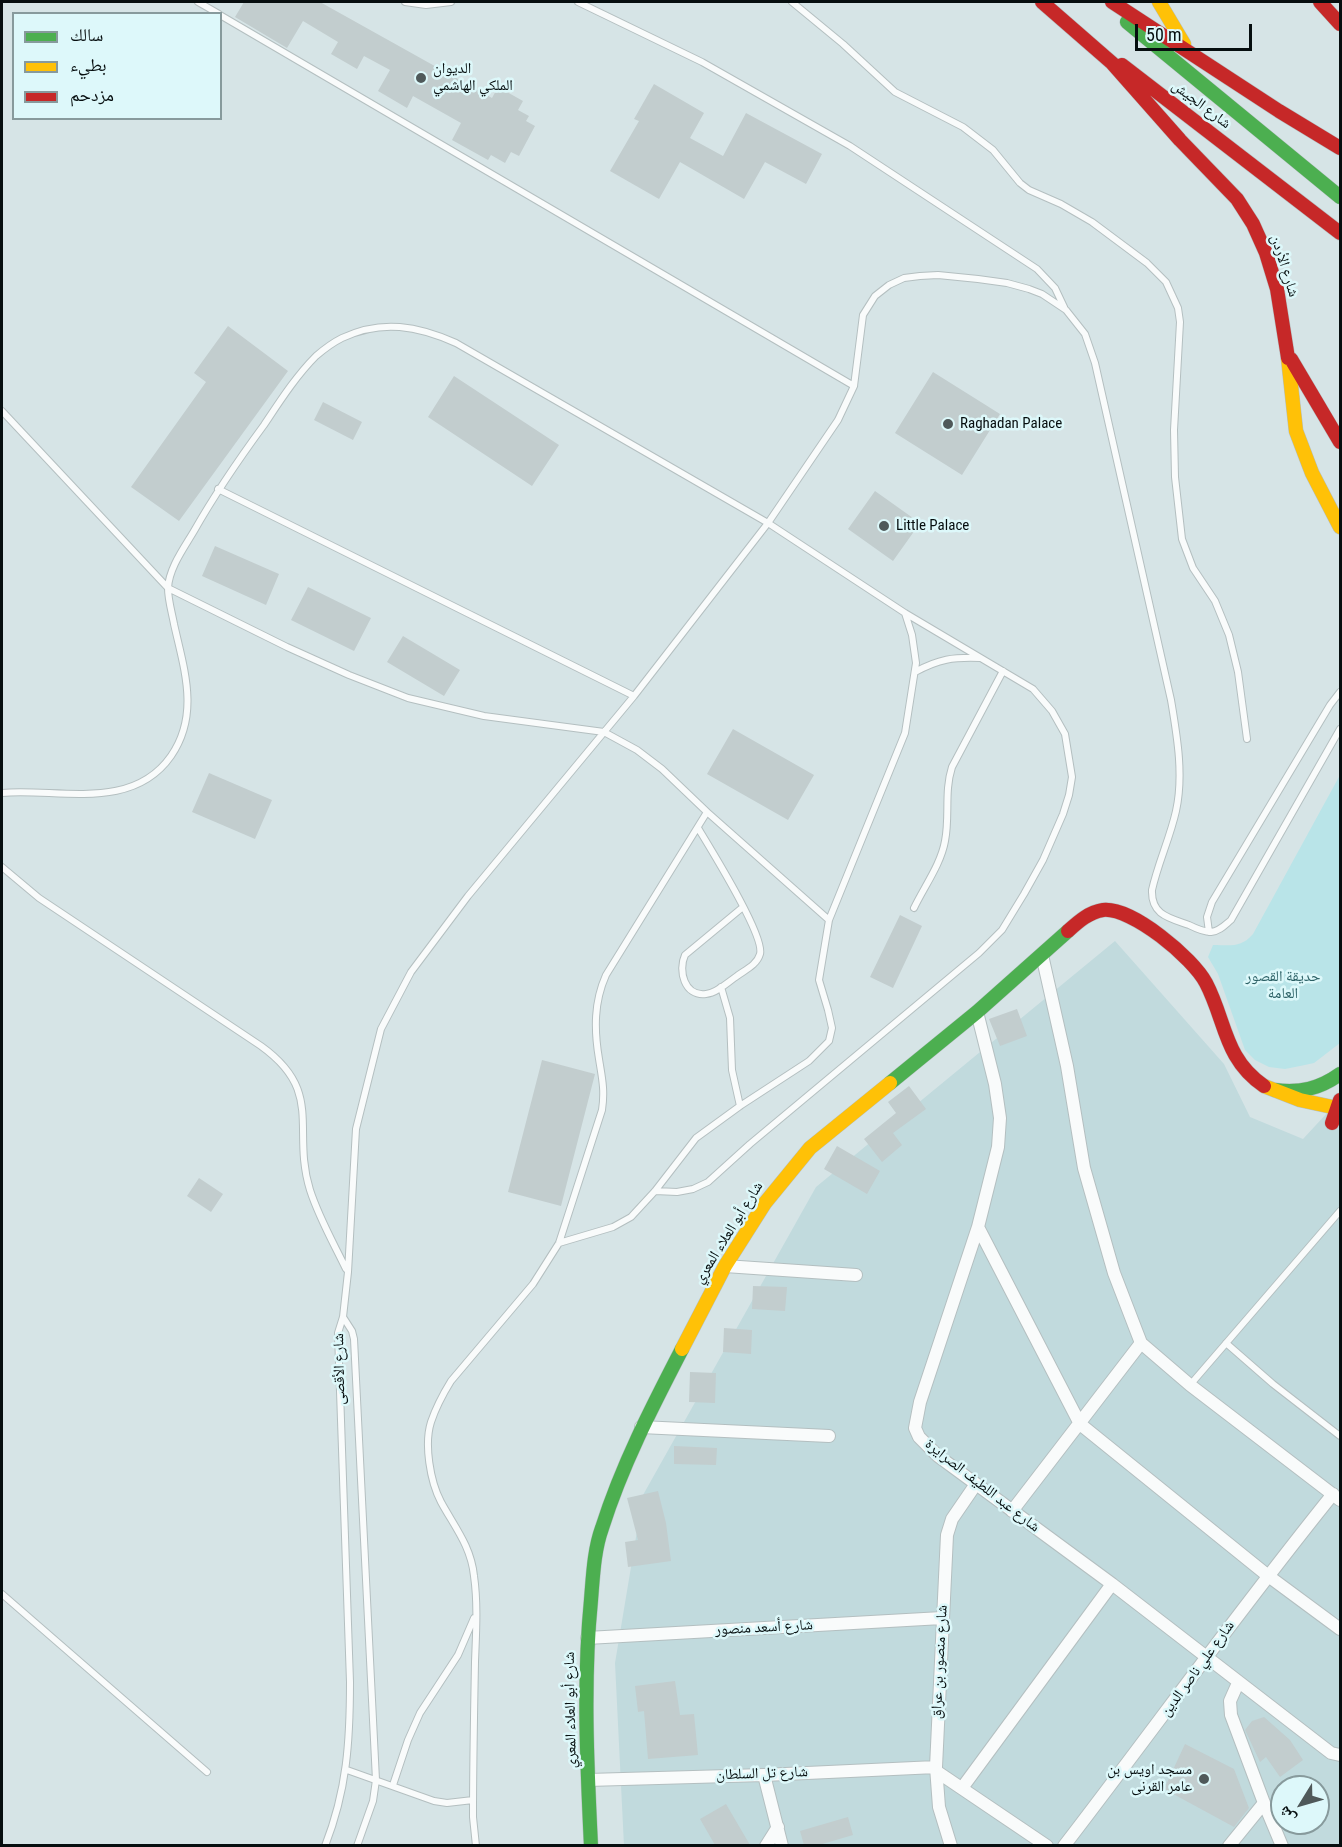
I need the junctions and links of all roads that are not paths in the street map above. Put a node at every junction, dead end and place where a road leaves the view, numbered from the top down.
1 (198, 2) edge
2 (405, 2) edge
3 (451, 2) edge
4 (578, 2) edge
5 (792, 2) edge
6 (1042, 2) edge
7 (1101, 2) edge
8 (1112, 2) edge
9 (1159, 2) edge
10 (1320, 2) edge
11 (216, 12) edge
12 (222, 15) edge
13 (1341, 24) edge
14 (1082, 34) junction
15 (1188, 50) junction
16 (1341, 148) edge
17 (1341, 197) edge
18 (1341, 232) edge
19 (1066, 310) junction
20 (1287, 353) junction
21 (854, 386) junction
22 (2, 411) edge
23 (1341, 442) edge
24 (218, 489) junction
25 (768, 523) junction
26 (1341, 527) edge
27 (168, 588) junction
28 (905, 613) junction
29 (981, 658) junction
30 (1003, 671) junction
31 (915, 672) junction
32 (1340, 694) edge
33 (634, 696) junction
34 (1341, 729) edge
35 (604, 732) junction
36 (1246, 739) dead end
37 (2, 793) edge
38 (707, 812) junction
39 (698, 828) junction
40 (2, 867) edge
41 (743, 907) junction
42 (914, 908) dead end
43 (829, 920) junction
44 (1209, 932) junction
45 (1042, 955) junction
46 (721, 987) junction
47 (977, 1012) junction
48 (1341, 1074) edge
49 (1275, 1090) junction
50 (740, 1106) junction
51 (1338, 1115) edge
52 (656, 1191) junction
53 (1341, 1211) edge
54 (978, 1227) junction
55 (559, 1243) junction
56 (725, 1266) junction
57 (348, 1272) junction
58 (856, 1275) dead end
59 (343, 1317) junction
60 (1141, 1343) junction
61 (1226, 1343) junction
62 (1190, 1385) junction
63 (1080, 1424) junction
64 (641, 1427) junction
65 (829, 1436) dead end
66 (1341, 1436) edge
67 (976, 1484) junction
68 (1337, 1497) edge
69 (1012, 1511) junction
70 (1267, 1575) junction
71 (1112, 1584) junction
72 (2, 1594) edge
73 (476, 1615) junction
74 (942, 1618) junction
75 (1341, 1629) edge
76 (587, 1638) junction
77 (1207, 1657) junction
78 (1239, 1683) junction
79 (1341, 1755) edge
80 (936, 1769) junction
81 (346, 1770) junction
82 (207, 1772) dead end
83 (764, 1775) junction
84 (376, 1780) junction
85 (588, 1780) junction
86 (393, 1785) junction
87 (962, 1788) junction
88 (473, 1800) junction
89 (1264, 1803) junction
90 (778, 1827) junction
91 (325, 1845) edge
92 (357, 1845) edge
93 (476, 1845) edge
94 (591, 1845) edge
95 (766, 1845) edge
96 (782, 1845) edge
97 (951, 1845) edge
98 (1047, 1845) edge
99 (1064, 1845) edge
100 (1229, 1845) edge
101 (1282, 1845) edge

1 - 11 lane
2 - 3 lane
4 - 19 lane
5 - 36 lane
6 - 14 main road, شارع الجيش
7 - 17 main road, شارع الجيش
8 - 15 main road
9 - 15 main road
10 - 13 main road
12 - 21 lane
14 - 18 main road, شارع الجيش
14 - 20 main road, شارع الأردن
15 - 16 main road
19 - 21 lane
19 - 44 lane
20 - 23 main road
20 - 26 main road, شارع الأردن
21 - 25 lane
22 - 27 lane
24 - 25 lane
24 - 27 lane
24 - 33 lane
25 - 28 lane
25 - 33 lane
27 - 35 lane
27 - 37 lane
28 - 29 lane
28 - 31 lane
29 - 30 lane
29 - 31 lane
30 - 42 lane
30 - 52 lane
31 - 43 lane
32 - 44 lane
33 - 35 lane
34 - 44 lane
35 - 38 lane
35 - 57 lane
38 - 39 lane
38 - 43 lane
39 - 41 lane
39 - 55 lane
40 - 57 lane
41 - 46 lane
41 - 46 lane
43 - 50 lane
45 - 47 main road, شارع أبو العلاء المعري
45 - 49 main road, شارع أبو العلاء المعري
45 - 60 street
46 - 50 lane
47 - 54 street, شارع عبد اللطيف الصرايرة
47 - 56 main road, شارع أبو العلاء المعري
48 - 49 main road
49 - 51 main road, شارع أبو العلاء المعري
50 - 52 lane
52 - 55 lane
53 - 61 lane
54 - 63 street
54 - 67 street, شارع عبد اللطيف الصرايرة
55 - 73 lane
56 - 58 street
56 - 64 main road, شارع أبو العلاء المعري
57 - 59 lane
59 - 81 lane, شارع الأقصى
59 - 84 lane, شارع الأقصى
60 - 62 street
60 - 63 street
61 - 62 lane
61 - 66 lane
62 - 68 street
63 - 69 street
63 - 70 street
64 - 65 street
64 - 76 main road, شارع أبو العلاء المعري
67 - 69 street, شارع عبد اللطيف الصرايرة
67 - 74 street, شارع منصور بن عراق
68 - 70 street, شارع علي ناصر الدين
69 - 71 street, شارع عبد اللطيف الصرايرة
70 - 75 street
70 - 77 street, شارع علي ناصر الدين
71 - 77 street, شارع عبد اللطيف الصرايرة
71 - 87 street
72 - 82 lane
73 - 86 lane
73 - 88 lane
74 - 76 street, شارع أسعد منصور
74 - 80 street, شارع منصور بن عراق
76 - 85 main road, شارع أبو العلاء المعري
77 - 78 street, شارع عبد اللطيف الصرايرة
77 - 99 street, شارع علي ناصر الدين
78 - 79 street, شارع عبد اللطيف الصرايرة
78 - 89 street
80 - 83 street, شارع تل السلطان
80 - 87 street
80 - 97 street, شارع منصور بن عراق
81 - 84 lane
81 - 91 lane, شارع الأقصى
83 - 85 street, شارع تل السلطان
83 - 90 street
84 - 86 lane
84 - 92 lane, شارع الأقصى
85 - 94 main road, شارع أبو العلاء المعري
86 - 88 lane
87 - 98 street
88 - 93 lane
89 - 100 street
89 - 101 street
90 - 95 street
90 - 96 street

